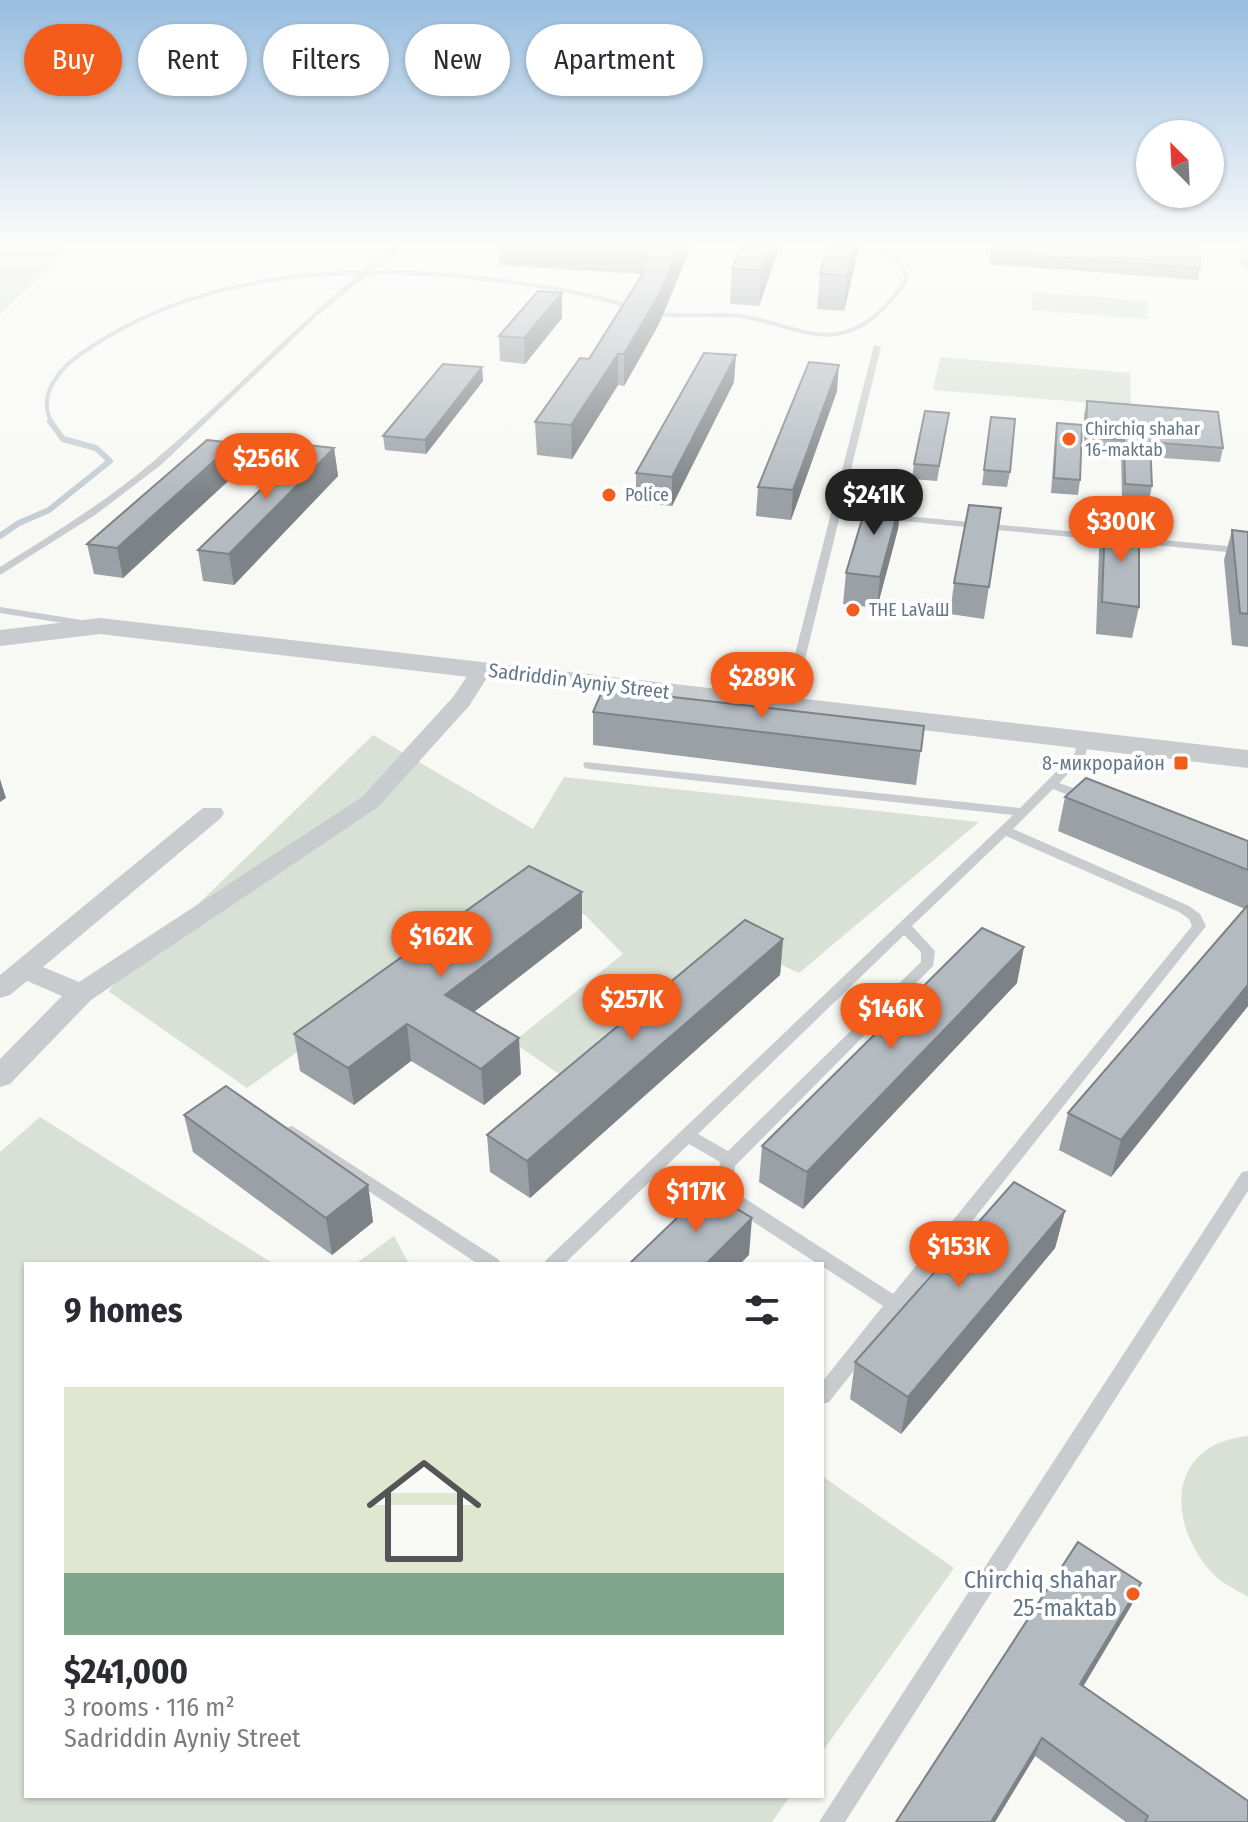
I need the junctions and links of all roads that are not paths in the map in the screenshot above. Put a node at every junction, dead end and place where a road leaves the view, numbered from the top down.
1 (303, 327) edge
2 (877, 347) dead end
3 (836, 512) junction
4 (1248, 551) edge
5 (0, 572) edge
6 (0, 610) edge
7 (100, 626) junction
8 (0, 638) edge
9 (481, 670) junction
10 (788, 705) junction
11 (1083, 740) junction
12 (1248, 759) edge
13 (589, 765) dead end
14 (1051, 784) junction
15 (1107, 805) edge
16 (1023, 812) junction
17 (212, 813) dead end
18 (1004, 830) junction
19 (904, 926) junction
20 (24, 970) junction
21 (0, 989) edge
22 (81, 993) junction
23 (0, 1077) edge
24 (274, 1120) edge
25 (687, 1135) junction
26 (729, 1160) junction
27 (1248, 1177) edge
28 (489, 1262) edge
29 (555, 1262) edge
30 (894, 1304) junction
31 (824, 1393) edge
32 (831, 1822) edge

1 - 5 lane
2 - 3 lane
3 - 4 lane
3 - 10 lane
6 - 7 lane
7 - 8 street, Sadriddin Ayniy Street
7 - 9 street, Sadriddin Ayniy Street
9 - 10 street, Sadriddin Ayniy Street
9 - 22 street
10 - 11 street, Sadriddin Ayniy Street
11 - 12 street, Sadriddin Ayniy Street
11 - 14 lane
13 - 16 lane
14 - 15 lane
14 - 16 lane
16 - 18 lane
17 - 20 street
18 - 19 lane
18 - 30 lane
19 - 25 lane
19 - 26 lane
20 - 21 street
20 - 22 street
22 - 23 street
24 - 28 lane
25 - 26 lane
25 - 29 lane
26 - 30 lane
27 - 32 lane
30 - 31 lane

